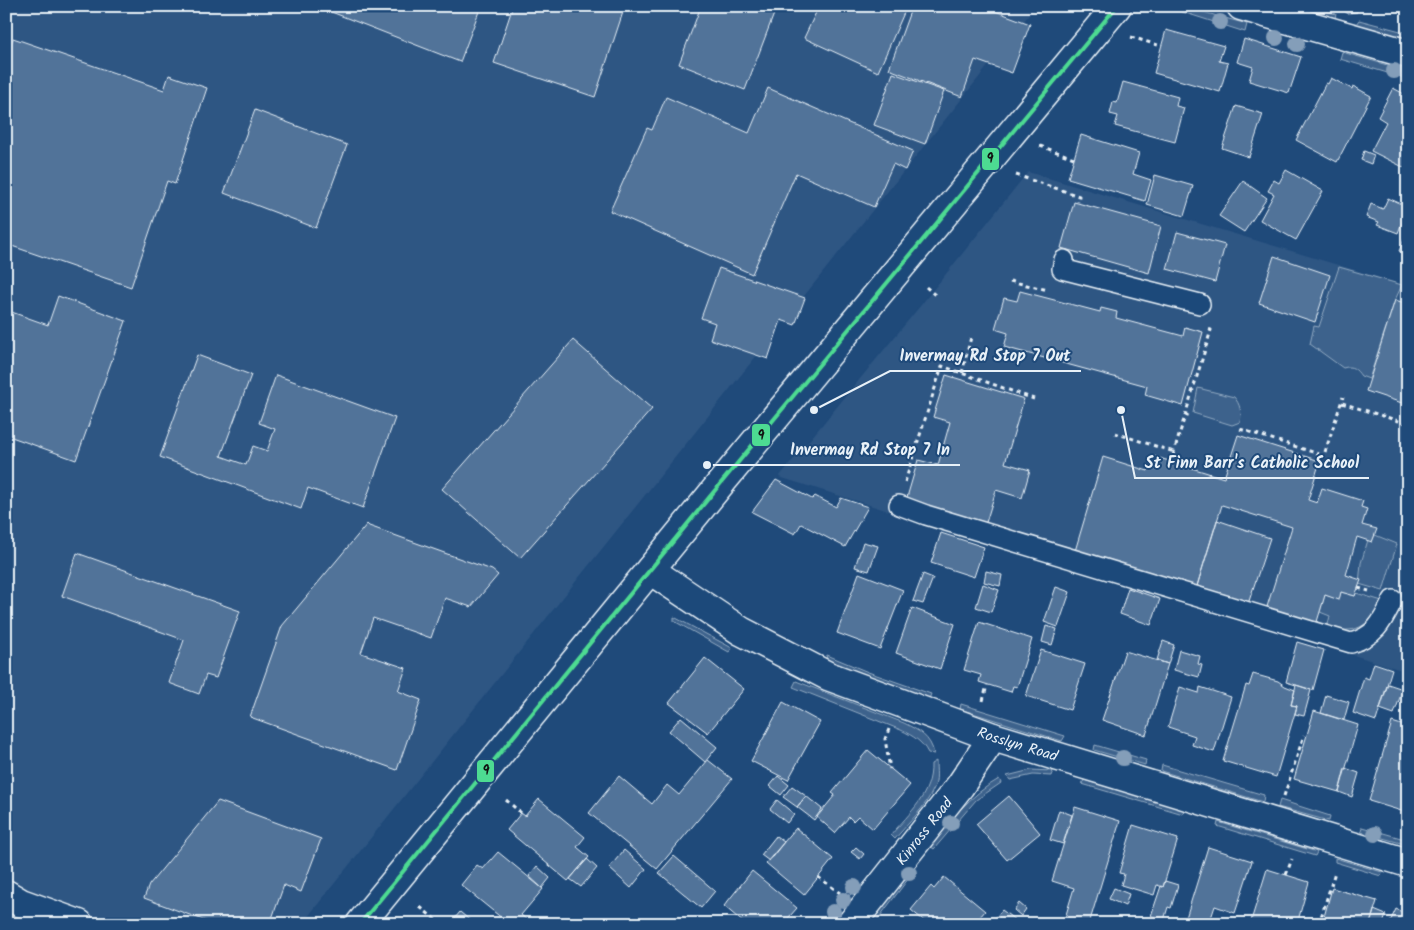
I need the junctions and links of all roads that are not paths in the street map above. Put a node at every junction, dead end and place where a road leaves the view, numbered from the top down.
1 (1117, 6) edge
2 (1241, 6) edge
3 (1408, 54) edge
4 (1064, 260) dead end
5 (1200, 304) dead end
6 (899, 504) road end
7 (650, 570) junction
8 (1393, 600) dead end
9 (993, 737) junction
10 (1408, 863) edge
11 (6, 894) edge
12 (79, 924) edge
13 (360, 924) edge
14 (850, 924) edge

1 - 7 street
2 - 3 street
4 - 5 lane
6 - 8 lane
7 - 9 street, Rosslyn Road
7 - 13 street
9 - 10 street, Rosslyn Road
9 - 14 street, Kinross Road
11 - 12 street

